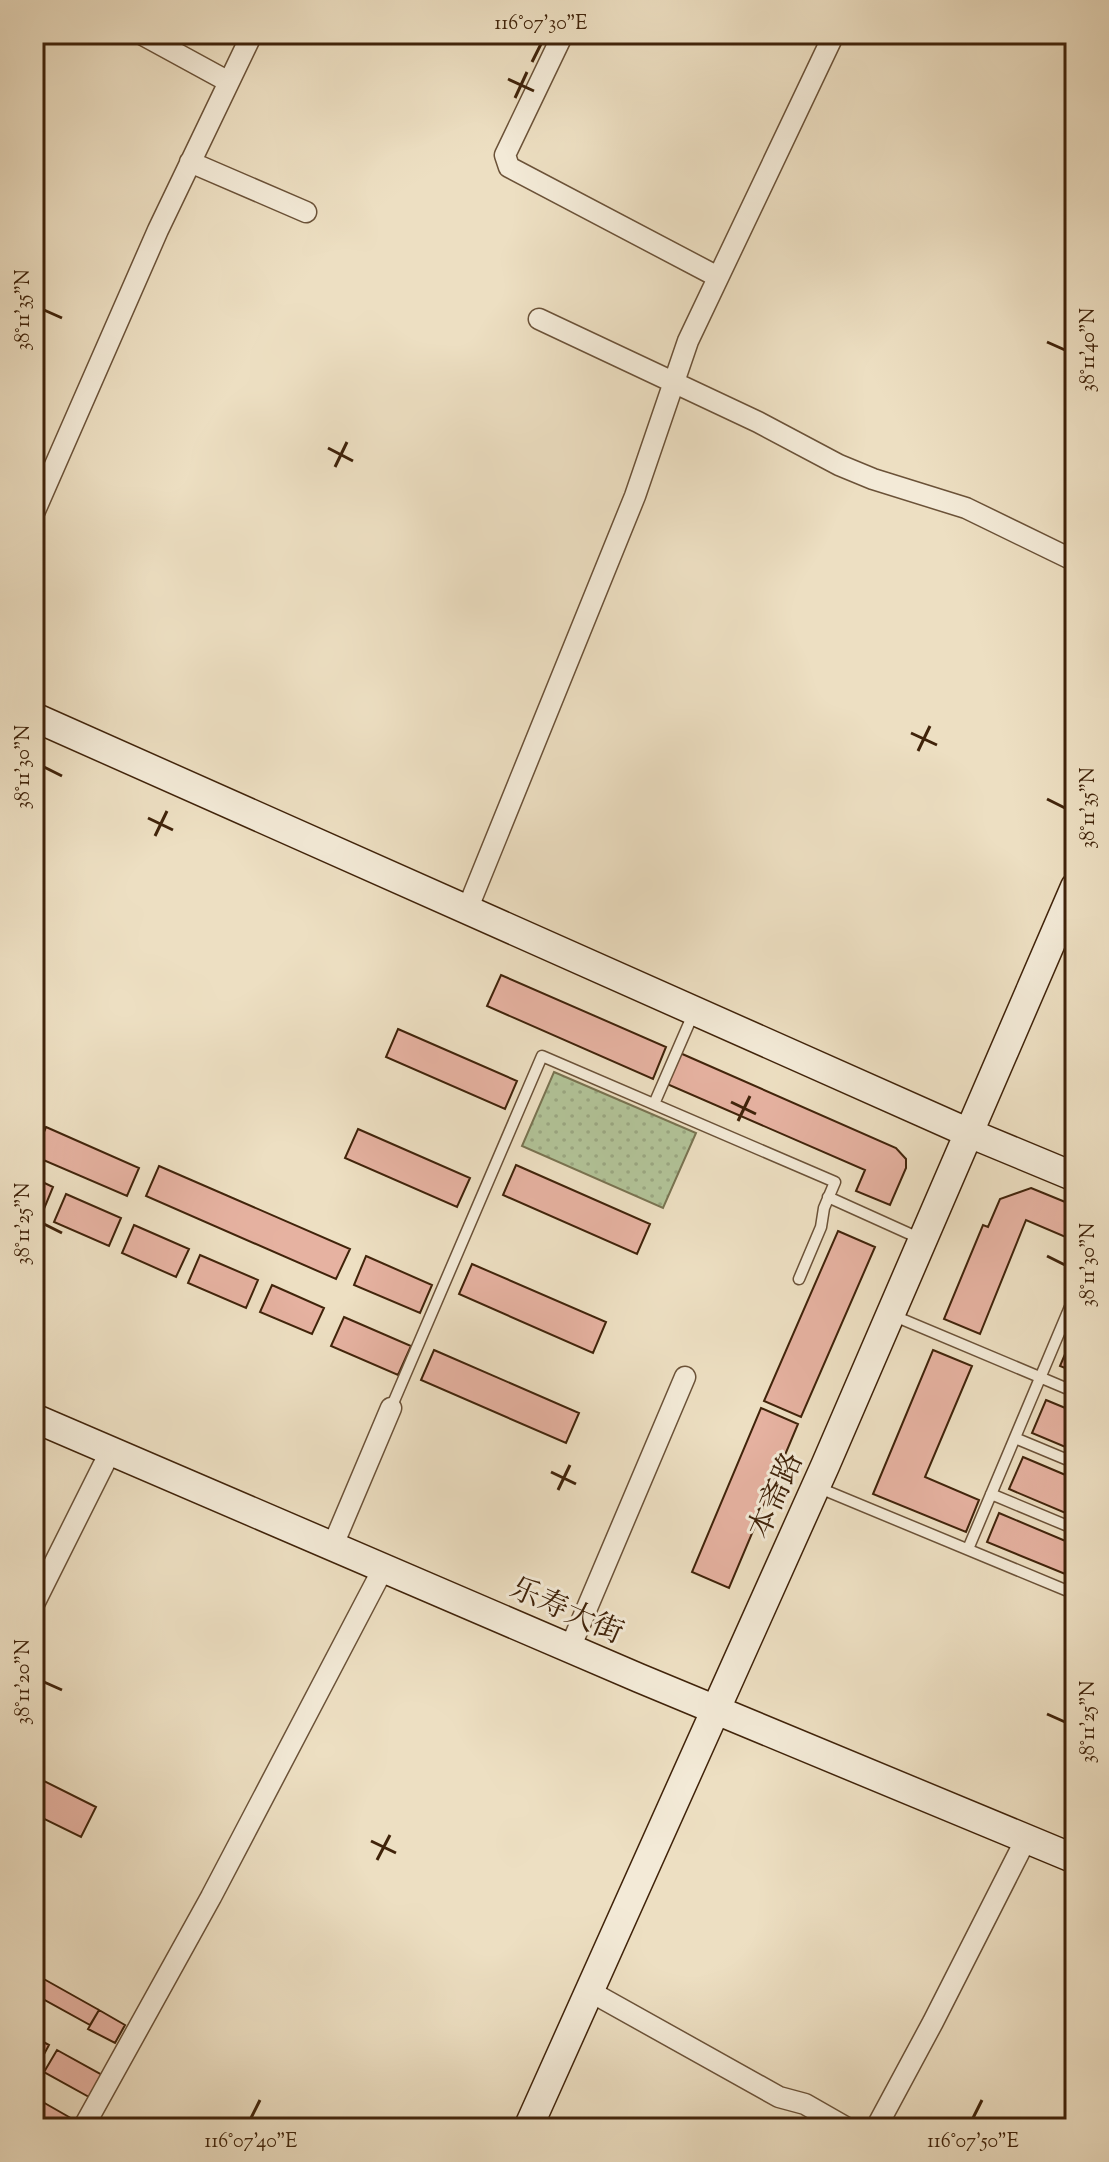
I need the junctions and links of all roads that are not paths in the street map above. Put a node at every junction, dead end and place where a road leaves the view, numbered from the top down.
1 (141, 34) edge
2 (252, 34) edge
3 (563, 34) edge
4 (834, 34) edge
5 (229, 82) junction
6 (190, 162) junction
7 (306, 212) dead end
8 (718, 277) junction
9 (539, 319) dead end
10 (673, 380) junction
11 (34, 513) edge
12 (1075, 561) edge
13 (34, 717) edge
14 (1075, 887) edge
15 (467, 910) junction
16 (694, 1011) junction
17 (654, 1104) junction
18 (969, 1133) junction
19 (1075, 1177) edge
20 (828, 1197) junction
21 (923, 1239) junction
22 (799, 1279) dead end
23 (1075, 1295) edge
24 (890, 1314) junction
25 (1071, 1318) edge
26 (685, 1377) dead end
27 (1040, 1377) junction
28 (1075, 1392) edge
29 (391, 1408) joint
30 (34, 1418) edge
31 (1015, 1438) junction
32 (111, 1450) junction
33 (1075, 1463) edge
34 (816, 1487) junction
35 (991, 1494) junction
36 (1075, 1529) edge
37 (333, 1545) junction
38 (968, 1549) junction
39 (384, 1567) junction
40 (1075, 1594) edge
41 (34, 1604) edge
42 (570, 1648) junction
43 (716, 1710) junction
44 (1026, 1839) junction
45 (1075, 1859) edge
46 (591, 1992) junction
47 (83, 2128) edge
48 (528, 2128) edge
49 (847, 2128) edge
50 (876, 2128) edge

1 - 5 street
2 - 5 street
3 - 8 street
4 - 8 street
5 - 6 street
6 - 7 street
6 - 11 street
8 - 10 street
9 - 10 street
10 - 12 street
10 - 15 street
13 - 15 street
14 - 18 street, 本斋路
15 - 16 street
16 - 17 lane
16 - 18 street
17 - 20 lane
17 - 29 lane
18 - 19 street
18 - 21 street, 本斋路
20 - 21 lane
20 - 22 lane
21 - 24 street, 本斋路
23 - 25 lane
24 - 27 lane
24 - 34 street, 本斋路
25 - 27 lane
26 - 42 street
27 - 28 lane
27 - 31 lane
29 - 37 street
30 - 32 street, 乐寿大街
31 - 33 lane
31 - 35 lane
32 - 37 street, 乐寿大街
32 - 41 street
34 - 38 lane
34 - 43 street, 本斋路
35 - 36 lane
35 - 38 lane
37 - 39 street, 乐寿大街
38 - 40 lane
39 - 42 street, 乐寿大街
39 - 47 street
42 - 43 street, 乐寿大街
43 - 44 street, 乐寿大街
43 - 46 street, 本斋路
44 - 45 street, 乐寿大街
44 - 50 street
46 - 48 street, 本斋路
46 - 49 street

